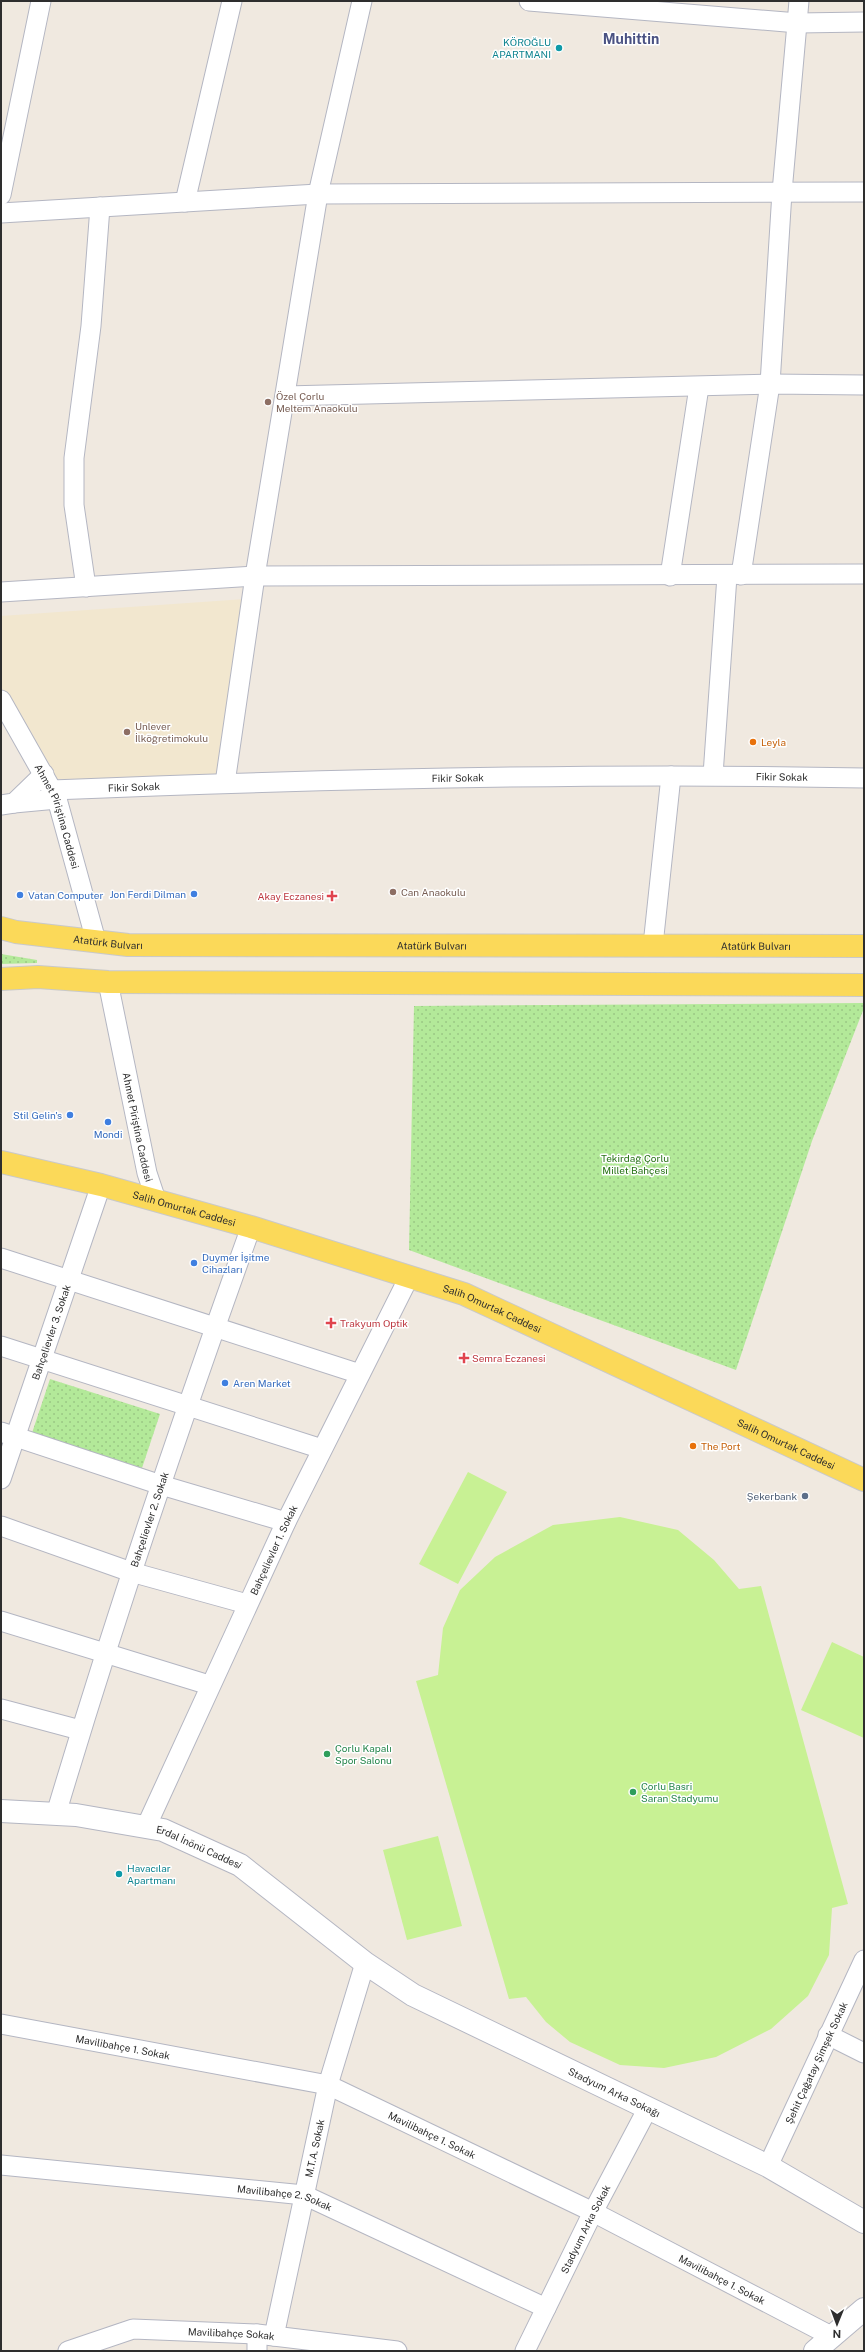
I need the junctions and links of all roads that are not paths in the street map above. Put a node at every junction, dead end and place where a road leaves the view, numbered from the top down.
1 (41, 1) edge
2 (232, 1) edge
3 (362, 1) edge
4 (529, 1) edge
5 (800, 1) edge
6 (635, 5) edge
7 (864, 22) edge
8 (798, 23) junction
9 (782, 192) junction
10 (864, 192) edge
11 (318, 194) junction
12 (1, 195) edge
13 (185, 202) junction
14 (100, 207) junction
15 (1, 213) edge
16 (770, 384) junction
17 (864, 385) edge
18 (699, 387) junction
19 (285, 396) junction
20 (864, 574) edge
21 (255, 576) junction
22 (670, 576) junction
23 (734, 576) junction
24 (86, 587) junction
25 (1, 592) edge
26 (1, 700) edge
27 (713, 775) junction
28 (671, 776) junction
29 (864, 778) edge
30 (225, 783) junction
31 (51, 788) junction
32 (7, 804) edge
33 (1, 928) edge
34 (96, 941) junction
35 (653, 945) junction
36 (864, 946) edge
37 (1, 979) edge
38 (108, 982) junction
39 (864, 985) edge
40 (1, 1146) edge
41 (1, 1162) edge
42 (101, 1185) junction
43 (156, 1200) junction
44 (250, 1227) junction
45 (1, 1258) edge
46 (409, 1277) junction
47 (69, 1279) junction
48 (214, 1327) junction
49 (1, 1346) edge
50 (42, 1360) junction
51 (360, 1374) junction
52 (186, 1407) junction
53 (8, 1434) edge
54 (322, 1449) junction
55 (1, 1479) edge
56 (864, 1480) edge
57 (161, 1485) junction
58 (286, 1522) junction
59 (1, 1526) edge
60 (131, 1572) junction
61 (247, 1604) junction
62 (1, 1621) edge
63 (104, 1652) junction
64 (209, 1685) junction
65 (1, 1709) edge
66 (80, 1730) junction
67 (1, 1811) edge
68 (56, 1814) junction
69 (146, 1827) junction
70 (864, 1960) edge
71 (365, 1963) junction
72 (1, 2024) edge
73 (828, 2035) junction
74 (864, 2053) edge
75 (328, 2086) junction
76 (648, 2108) junction
77 (1, 2165) edge
78 (768, 2166) junction
79 (304, 2195) junction
80 (593, 2212) junction
81 (864, 2222) edge
82 (546, 2308) junction
83 (864, 2309) edge
84 (833, 2337) junction
85 (262, 2340) edge
86 (68, 2351) edge
87 (397, 2351) edge
88 (525, 2351) edge
89 (815, 2351) edge

1 - 12 street
2 - 13 street
3 - 11 street
4 - 6 street
5 - 8 street
6 - 8 street
7 - 8 street
8 - 9 street
9 - 10 street
9 - 11 street
9 - 16 street
11 - 13 street
11 - 19 street
13 - 14 street
14 - 15 street
14 - 24 street
16 - 17 street
16 - 18 street
16 - 23 street
18 - 19 street
18 - 22 street
19 - 21 street
20 - 23 street
21 - 22 street
21 - 24 street
21 - 30 street
22 - 23 street
23 - 27 street
24 - 25 street
26 - 31 street, Ahmet Piriştina Caddesi
27 - 28 street, Fikir Sokak
27 - 29 street, Fikir Sokak
28 - 30 street, Fikir Sokak
28 - 35 street
30 - 31 street, Fikir Sokak
31 - 32 street, Fikir Sokak
31 - 32 street
31 - 34 street, Ahmet Piriştina Caddesi
33 - 34 main road, Atatürk Bulvarı
34 - 35 main road, Atatürk Bulvarı
35 - 36 main road, Atatürk Bulvarı
37 - 38 main road
38 - 39 main road
38 - 43 street, Ahmet Piriştina Caddesi
40 - 42 main road, Salih Omurtak Caddesi
41 - 42 main road, Salih Omurtak Caddesi
42 - 43 main road, Salih Omurtak Caddesi
42 - 47 street, Bahçelievler 3. Sokak
43 - 44 main road, Salih Omurtak Caddesi
44 - 46 main road, Salih Omurtak Caddesi
44 - 48 street, Bahçelievler 2. Sokak
45 - 47 street
46 - 51 street, Bahçelievler 1. Sokak
46 - 56 main road, Salih Omurtak Caddesi
47 - 48 street
47 - 50 street, Bahçelievler 3. Sokak
48 - 51 street
48 - 52 street, Bahçelievler 2. Sokak
49 - 50 street
50 - 52 street
50 - 53 street, Bahçelievler 3. Sokak
51 - 54 street, Bahçelievler 1. Sokak
52 - 54 street
52 - 57 street, Bahçelievler 2. Sokak
53 - 55 street, Bahçelievler 3. Sokak
53 - 57 street
54 - 58 street, Bahçelievler 1. Sokak
57 - 58 street
57 - 60 street, Bahçelievler 2. Sokak
58 - 61 street, Bahçelievler 1. Sokak
59 - 60 street
60 - 61 street
60 - 63 street, Bahçelievler 2. Sokak
61 - 64 street, Bahçelievler 1. Sokak
62 - 63 street
63 - 64 street
63 - 66 street, Bahçelievler 2. Sokak
64 - 69 street, Bahçelievler 1. Sokak
65 - 66 street
66 - 68 street, Bahçelievler 2. Sokak
67 - 68 main road, Erdal İnönü Caddesi
68 - 69 main road, Erdal İnönü Caddesi
69 - 71 main road, Erdal İnönü Caddesi
70 - 73 street, Şehit Çağatay Şimşek Sokak
71 - 75 street, M.T.A. Sokak
71 - 76 main road, Stadyum Arka Sokağı
72 - 75 street, Mavilibahçe 1. Sokak
73 - 74 street
73 - 78 street, Şehit Çağatay Şimşek Sokak
75 - 79 street, M.T.A. Sokak
75 - 80 street, Mavilibahçe 1. Sokak
76 - 78 main road, Stadyum Arka Sokağı
76 - 80 street, Stadyum Arka Sokak
77 - 79 street, Mavilibahçe 2. Sokak
78 - 81 main road, Stadyum Arka Sokağı
79 - 82 street, Mavilibahçe 2. Sokak
79 - 85 street, M.T.A. Sokak
80 - 82 street, Stadyum Arka Sokak
80 - 84 street, Mavilibahçe 1. Sokak
82 - 88 street, Stadyum Arka Sokak
83 - 84 main road
84 - 89 main road
85 - 86 street, Mavilibahçe Sokak
85 - 87 street, Mavilibahçe Sokak

